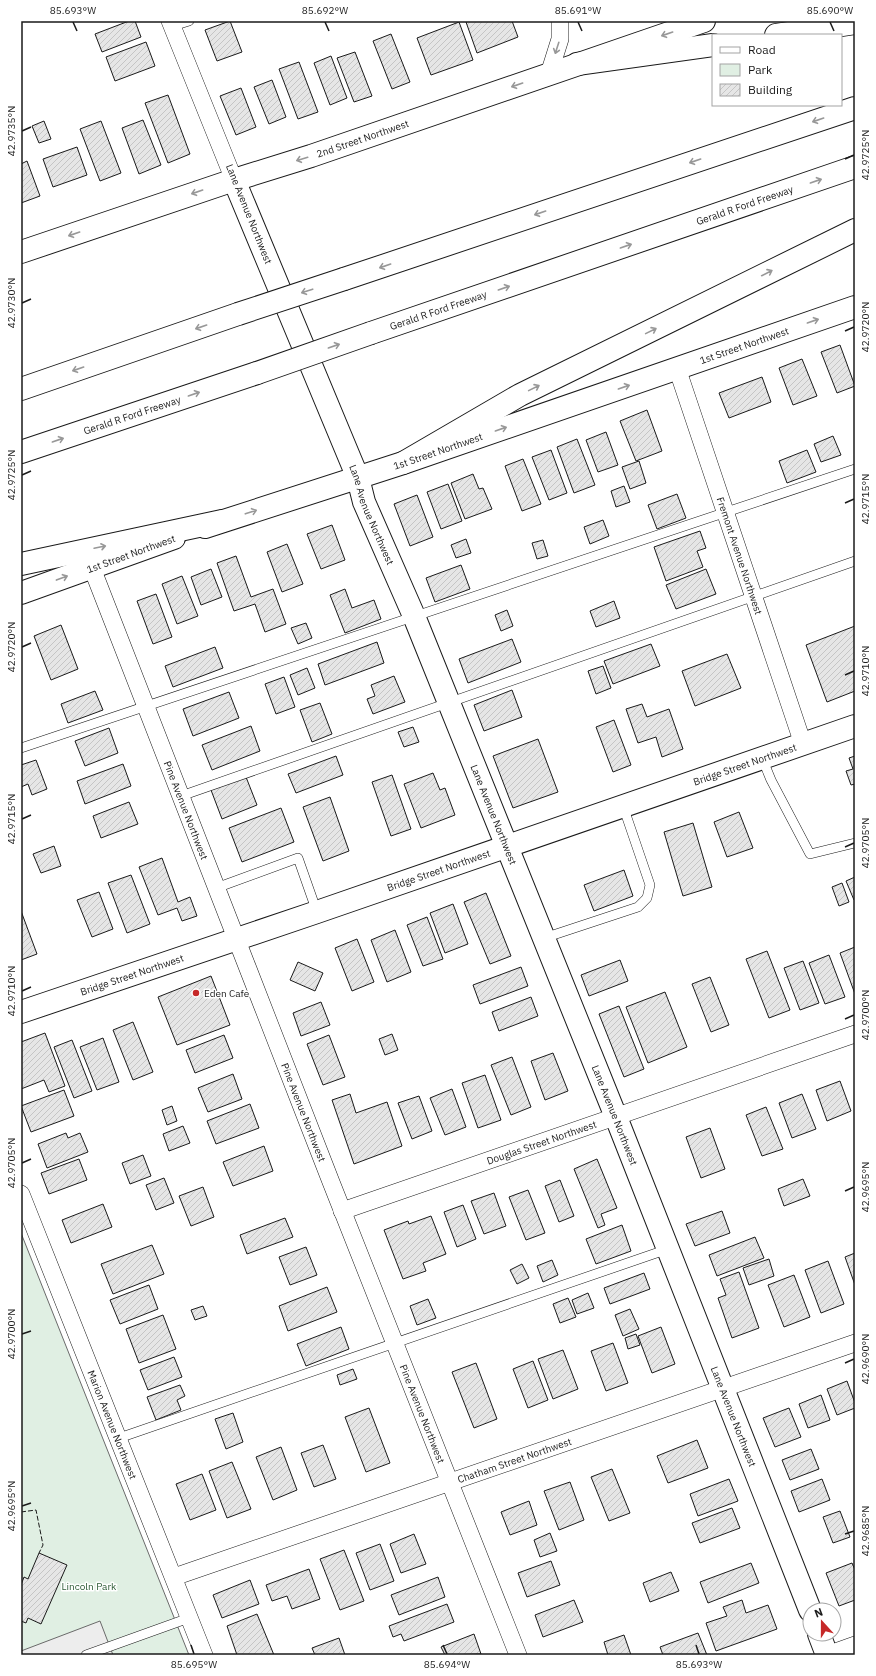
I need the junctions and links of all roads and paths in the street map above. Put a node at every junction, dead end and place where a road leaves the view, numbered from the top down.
1 (189, 21) edge
2 (560, 21) edge
3 (704, 21) edge
4 (855, 23) edge
5 (172, 24) edge
6 (783, 34) edge
7 (712, 45) edge
8 (577, 64) junction
9 (549, 74) junction
10 (855, 108) edge
11 (855, 167) edge
12 (234, 180) junction
13 (855, 230) edge
14 (21, 252) edge
15 (855, 307) edge
16 (677, 368) junction
17 (21, 389) edge
18 (21, 452) edge
19 (403, 463) junction
20 (855, 469) edge
21 (358, 478) junction
22 (726, 513) junction
23 (222, 521) junction
24 (855, 561) edge
25 (21, 564) edge
26 (92, 568) junction
27 (21, 593) edge
28 (754, 596) junction
29 (414, 616) junction
30 (448, 702) junction
31 (146, 706) junction
32 (855, 726) edge
33 (803, 744) junction
34 (21, 748) edge
35 (762, 758) junction
36 (181, 796) junction
37 (623, 806) junction
38 (855, 843) edge
39 (506, 848) junction
40 (216, 888) junction
41 (317, 912) junction
42 (543, 938) junction
43 (237, 940) junction
44 (21, 1012) edge
45 (855, 1034) edge
46 (616, 1117) junction
47 (21, 1194) edge
48 (342, 1211) junction
49 (668, 1249) junction
50 (855, 1343) edge
51 (395, 1344) junction
52 (723, 1389) junction
53 (118, 1438) junction
54 (450, 1481) junction
55 (174, 1577) junction
56 (807, 1602) edge
57 (189, 1618) junction
58 (822, 1642) edge
59 (855, 1645) edge
60 (86, 1655) edge
61 (204, 1655) edge
62 (518, 1655) edge
63 (827, 1655) edge

1 - 5 lane
2 -> 9 street
3 -> 8 main road, 2nd Street Northwest
4 - 6 main road
5 - 12 street, Lane Avenue Northwest
7 - 8 main road
8 - 9 main road, 2nd Street Northwest
9 -> 12 main road, 2nd Street Northwest
10 -> 17 main road, bridge
18 -> 11 main road, Gerald R Ford Freeway, bridge
12 -> 14 main road, 2nd Street Northwest
12 - 21 main road, Lane Avenue Northwest
19 -> 13 main road
16 -> 15 main road, 1st Street Northwest
19 -> 16 main road, 1st Street Northwest
16 - 22 street, Fremont Avenue Northwest
19 - 21 main road, 1st Street Northwest
20 - 22 lane
23 -> 21 main road, 1st Street Northwest
21 - 29 main road, Lane Avenue Northwest
22 - 28 street, Fremont Avenue Northwest
22 - 29 lane
25 -> 23 main road
23 - 26 main road, 1st Street Northwest
24 - 28 lane
27 -> 26 main road, 1st Street Northwest
26 - 31 street, Pine Avenue Northwest
28 - 30 lane
28 - 33 street, Fremont Avenue Northwest
29 - 30 main road, Lane Avenue Northwest
29 - 31 lane
30 - 36 lane
30 - 39 main road, Lane Avenue Northwest
31 - 34 lane
31 - 36 street, Pine Avenue Northwest
32 - 33 main road, Bridge Street Northwest
33 - 35 main road, Bridge Street Northwest
35 - 37 main road, Bridge Street Northwest
35 - 38 lane
36 - 40 street, Pine Avenue Northwest
37 - 39 main road, Bridge Street Northwest
37 - 42 lane
39 - 41 main road, Bridge Street Northwest
39 - 42 main road, Lane Avenue Northwest
40 - 41 lane
40 - 43 street, Pine Avenue Northwest
41 - 43 main road, Bridge Street Northwest
42 - 46 main road, Lane Avenue Northwest
43 - 44 main road, Bridge Street Northwest
43 - 48 street, Pine Avenue Northwest
45 - 46 street, Douglas Street Northwest
46 - 48 street, Douglas Street Northwest
46 - 49 main road, Lane Avenue Northwest
47 - 53 street, Marion Avenue Northwest
48 - 51 street, Pine Avenue Northwest
49 - 51 lane
49 - 52 main road, Lane Avenue Northwest
50 - 52 street, Chatham Street Northwest
51 - 53 lane
51 - 54 street, Pine Avenue Northwest
52 - 54 street, Chatham Street Northwest
52 - 56 main road, Lane Avenue Northwest
53 - 55 street, Marion Avenue Northwest
54 - 55 street, Chatham Street Northwest
54 - 62 street, Pine Avenue Northwest
55 - 57 street, Marion Avenue Northwest
57 - 60 lane
57 - 61 street, Marion Avenue Northwest
58 - 63 main road
59 - 63 street

